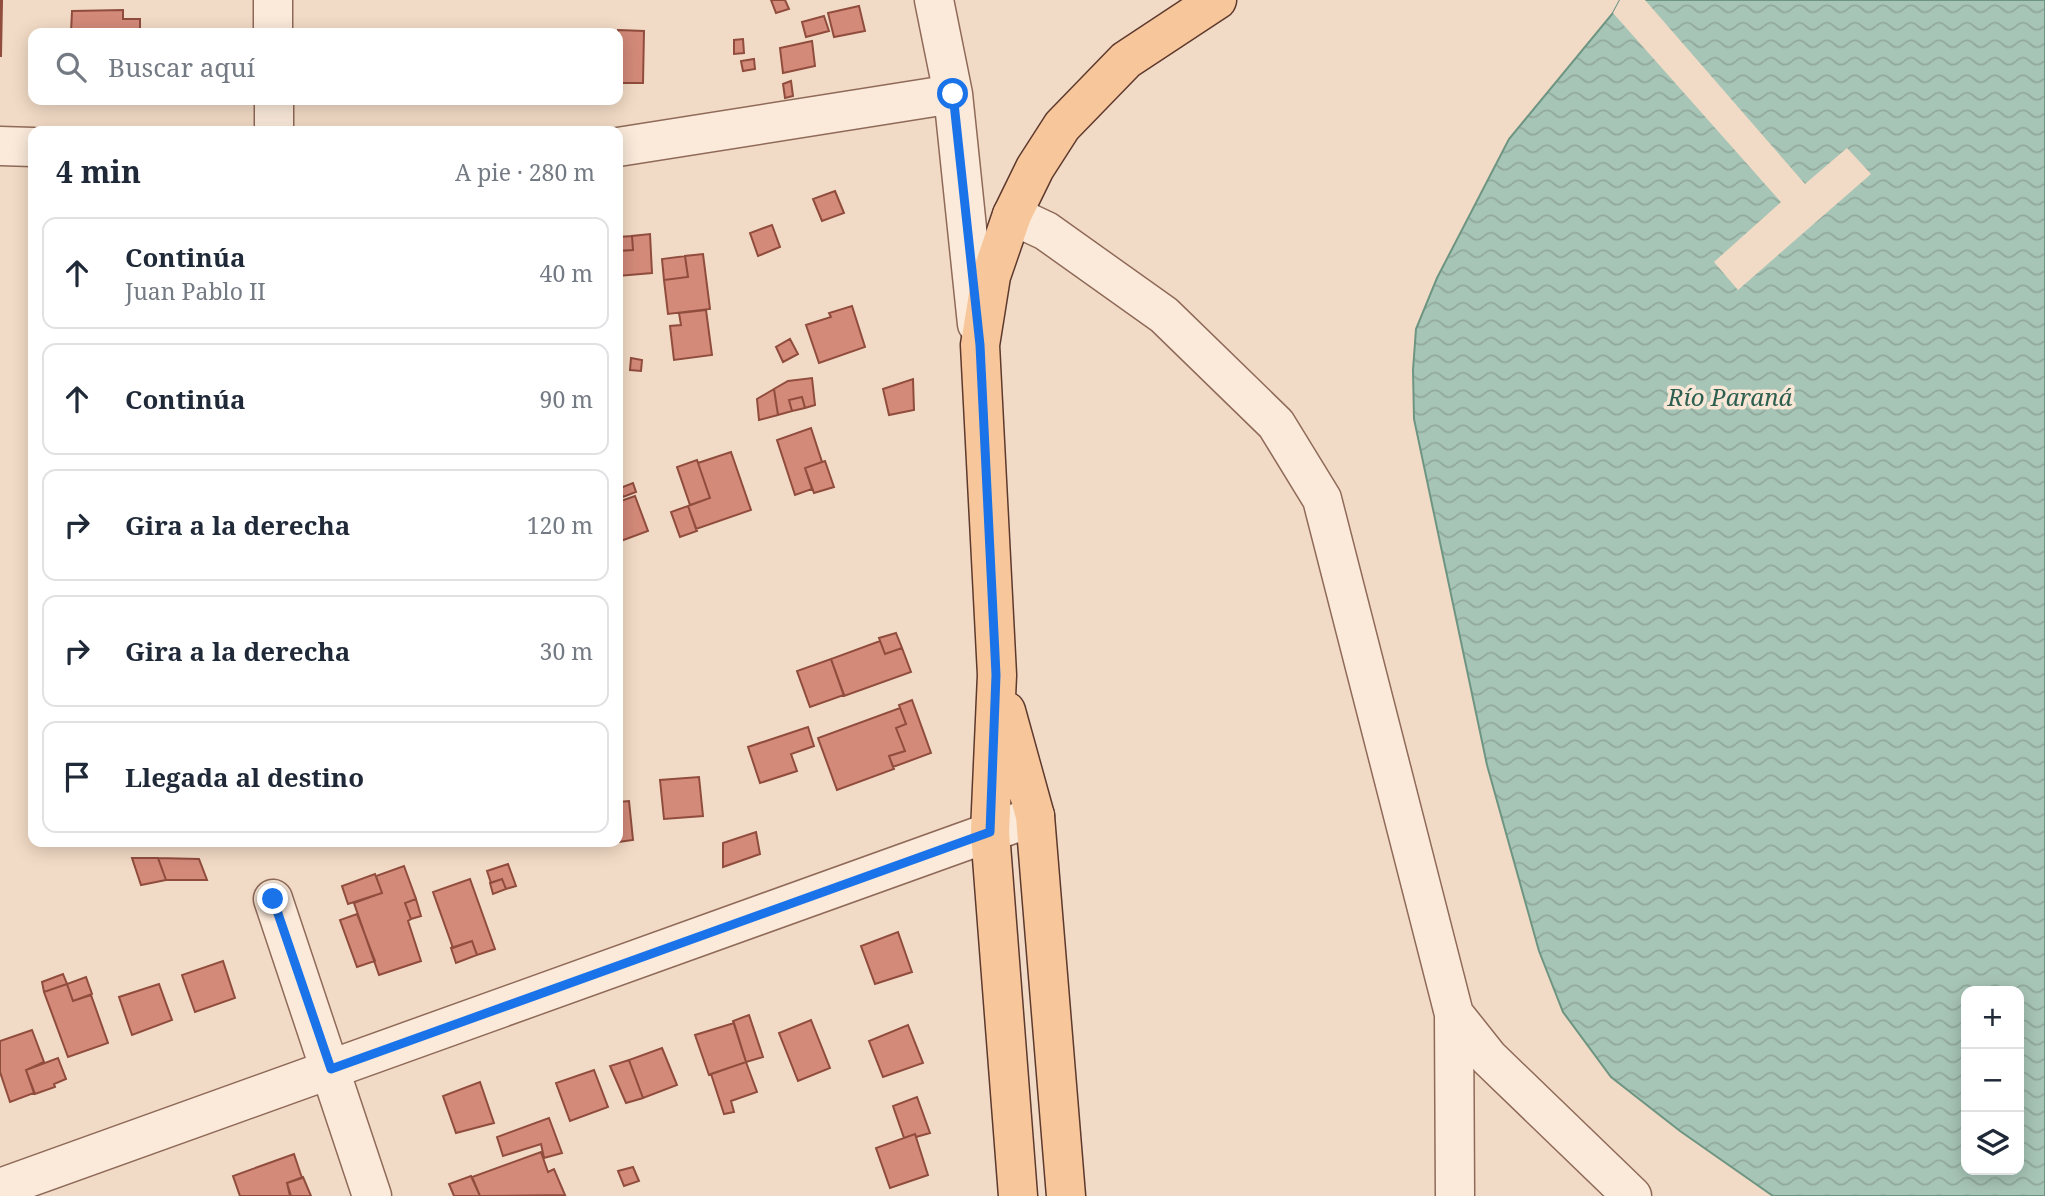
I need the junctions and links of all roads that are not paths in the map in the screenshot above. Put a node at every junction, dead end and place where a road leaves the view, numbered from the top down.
1 (273, 0) edge
2 (934, 0) edge
3 (1217, 0) edge
4 (273, 28) edge
5 (953, 94) junction
6 (274, 105) edge
7 (274, 126) edge
8 (0, 146) edge
9 (623, 146) edge
10 (28, 147) edge
11 (1012, 215) junction
12 (980, 345) junction
13 (996, 675) junction
14 (1035, 816) junction
15 (990, 832) junction
16 (273, 899) dead end
17 (1454, 1014) junction
18 (331, 1069) junction
19 (0, 1188) edge
20 (372, 1196) edge
21 (1018, 1196) edge
22 (1066, 1196) edge
23 (1455, 1196) edge
24 (1632, 1196) edge

1 - 4 street
2 - 5 street
3 - 11 main road
5 - 9 street
5 - 12 street
6 - 7 street
8 - 10 street
11 - 12 main road
11 - 17 street
12 - 13 main road
13 - 14 main road
13 - 15 main road
14 - 15 street
14 - 22 main road
15 - 18 street
15 - 21 main road
16 - 18 street
17 - 23 street
17 - 24 street
18 - 19 street
18 - 20 street

